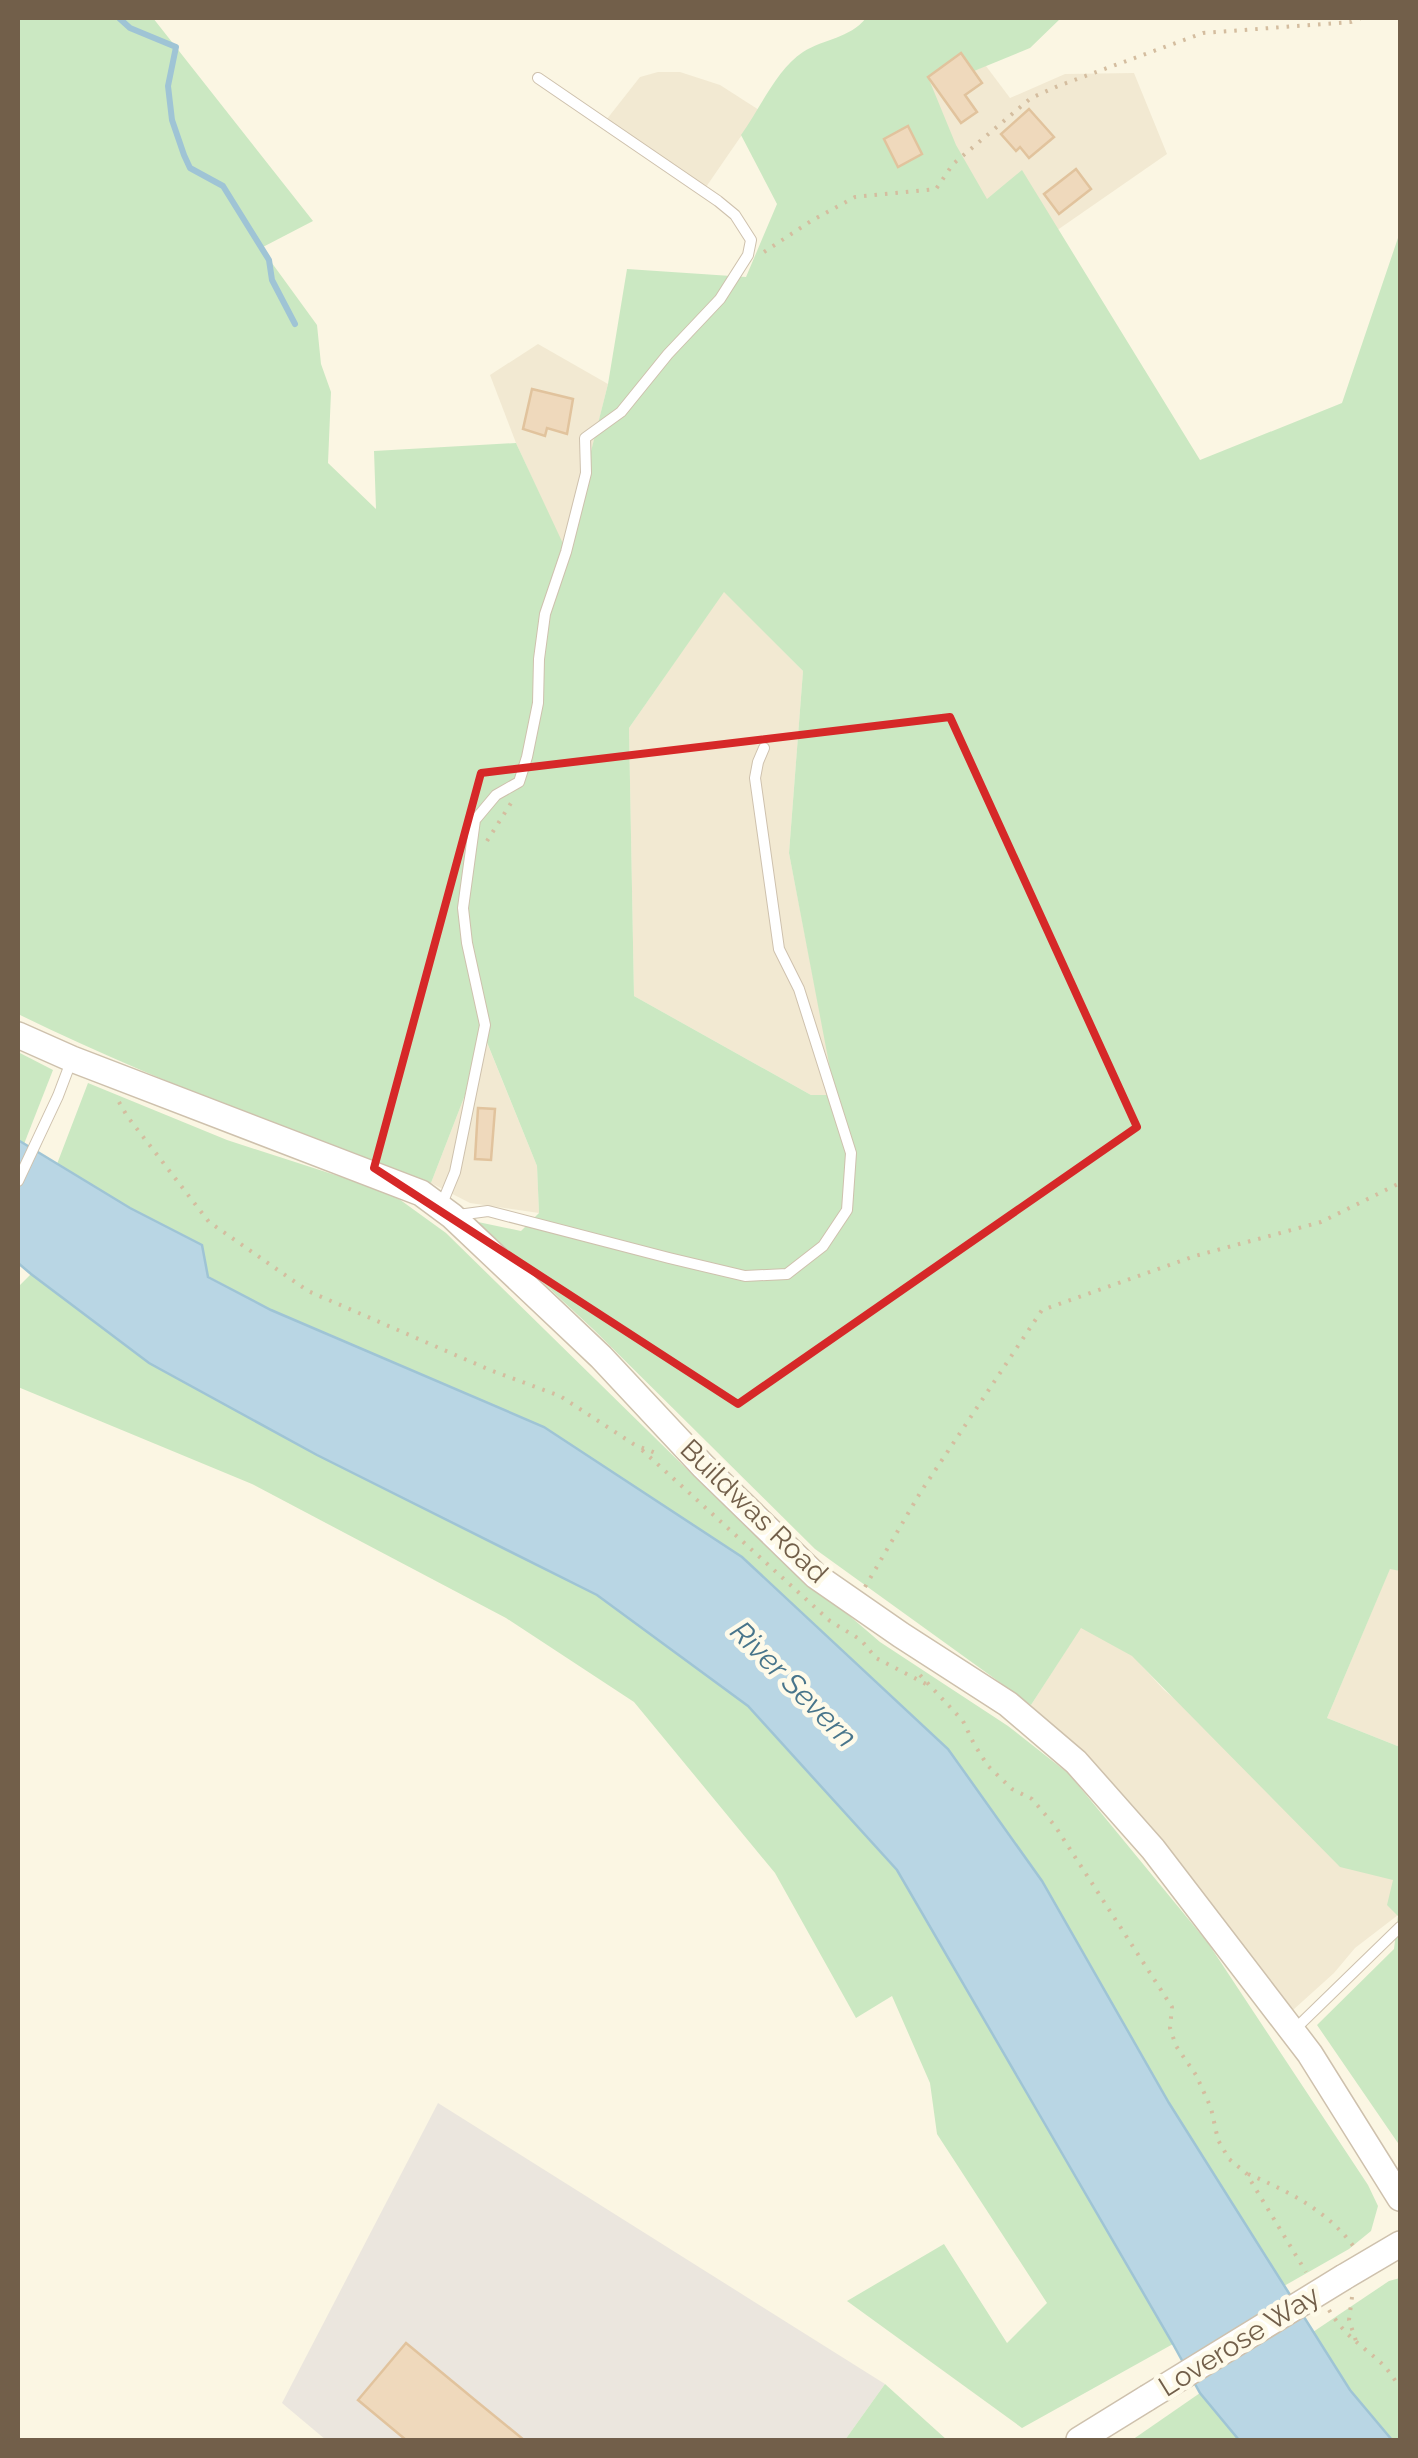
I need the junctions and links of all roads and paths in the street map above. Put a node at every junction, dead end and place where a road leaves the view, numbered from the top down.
1 (1360, 18) edge
2 (538, 78) dead end
3 (756, 257) dead end
4 (764, 748) dead end
5 (516, 795) dead end
6 (485, 846) dead end
7 (18, 1035) edge
8 (72, 1059) junction
9 (119, 1077) junction
10 (18, 1181) edge
11 (1400, 1183) edge
12 (446, 1211) junction
13 (703, 1466) junction
14 (856, 1602) junction
15 (918, 1672) dead end
16 (1400, 1927) edge
17 (1293, 2032) junction
18 (1246, 2173) junction
19 (1400, 2198) edge
20 (1400, 2244) edge
21 (1306, 2273) dead end
22 (1354, 2277) junction
23 (1326, 2306) dead end
24 (1358, 2346) junction
25 (1400, 2387) edge
26 (1079, 2440) edge

1 - 3 path
2 - 12 lane
4 - 12 lane
5 - 6 path
7 - 8 street, Buildwas Road
8 - 9 street, Buildwas Road
8 - 10 lane
9 - 12 street, Buildwas Road
9 - 13 path
11 - 14 path
12 - 13 street, Buildwas Road
13 - 14 street, Buildwas Road
14 - 17 street, Buildwas Road
15 - 18 path
16 - 17 lane
17 - 19 street, Buildwas Road
18 - 21 path
18 - 22 path
20 - 22 street, Loverose Way
22 - 24 path
22 - 26 street, Loverose Way, bridge
23 - 24 path
24 - 25 path

